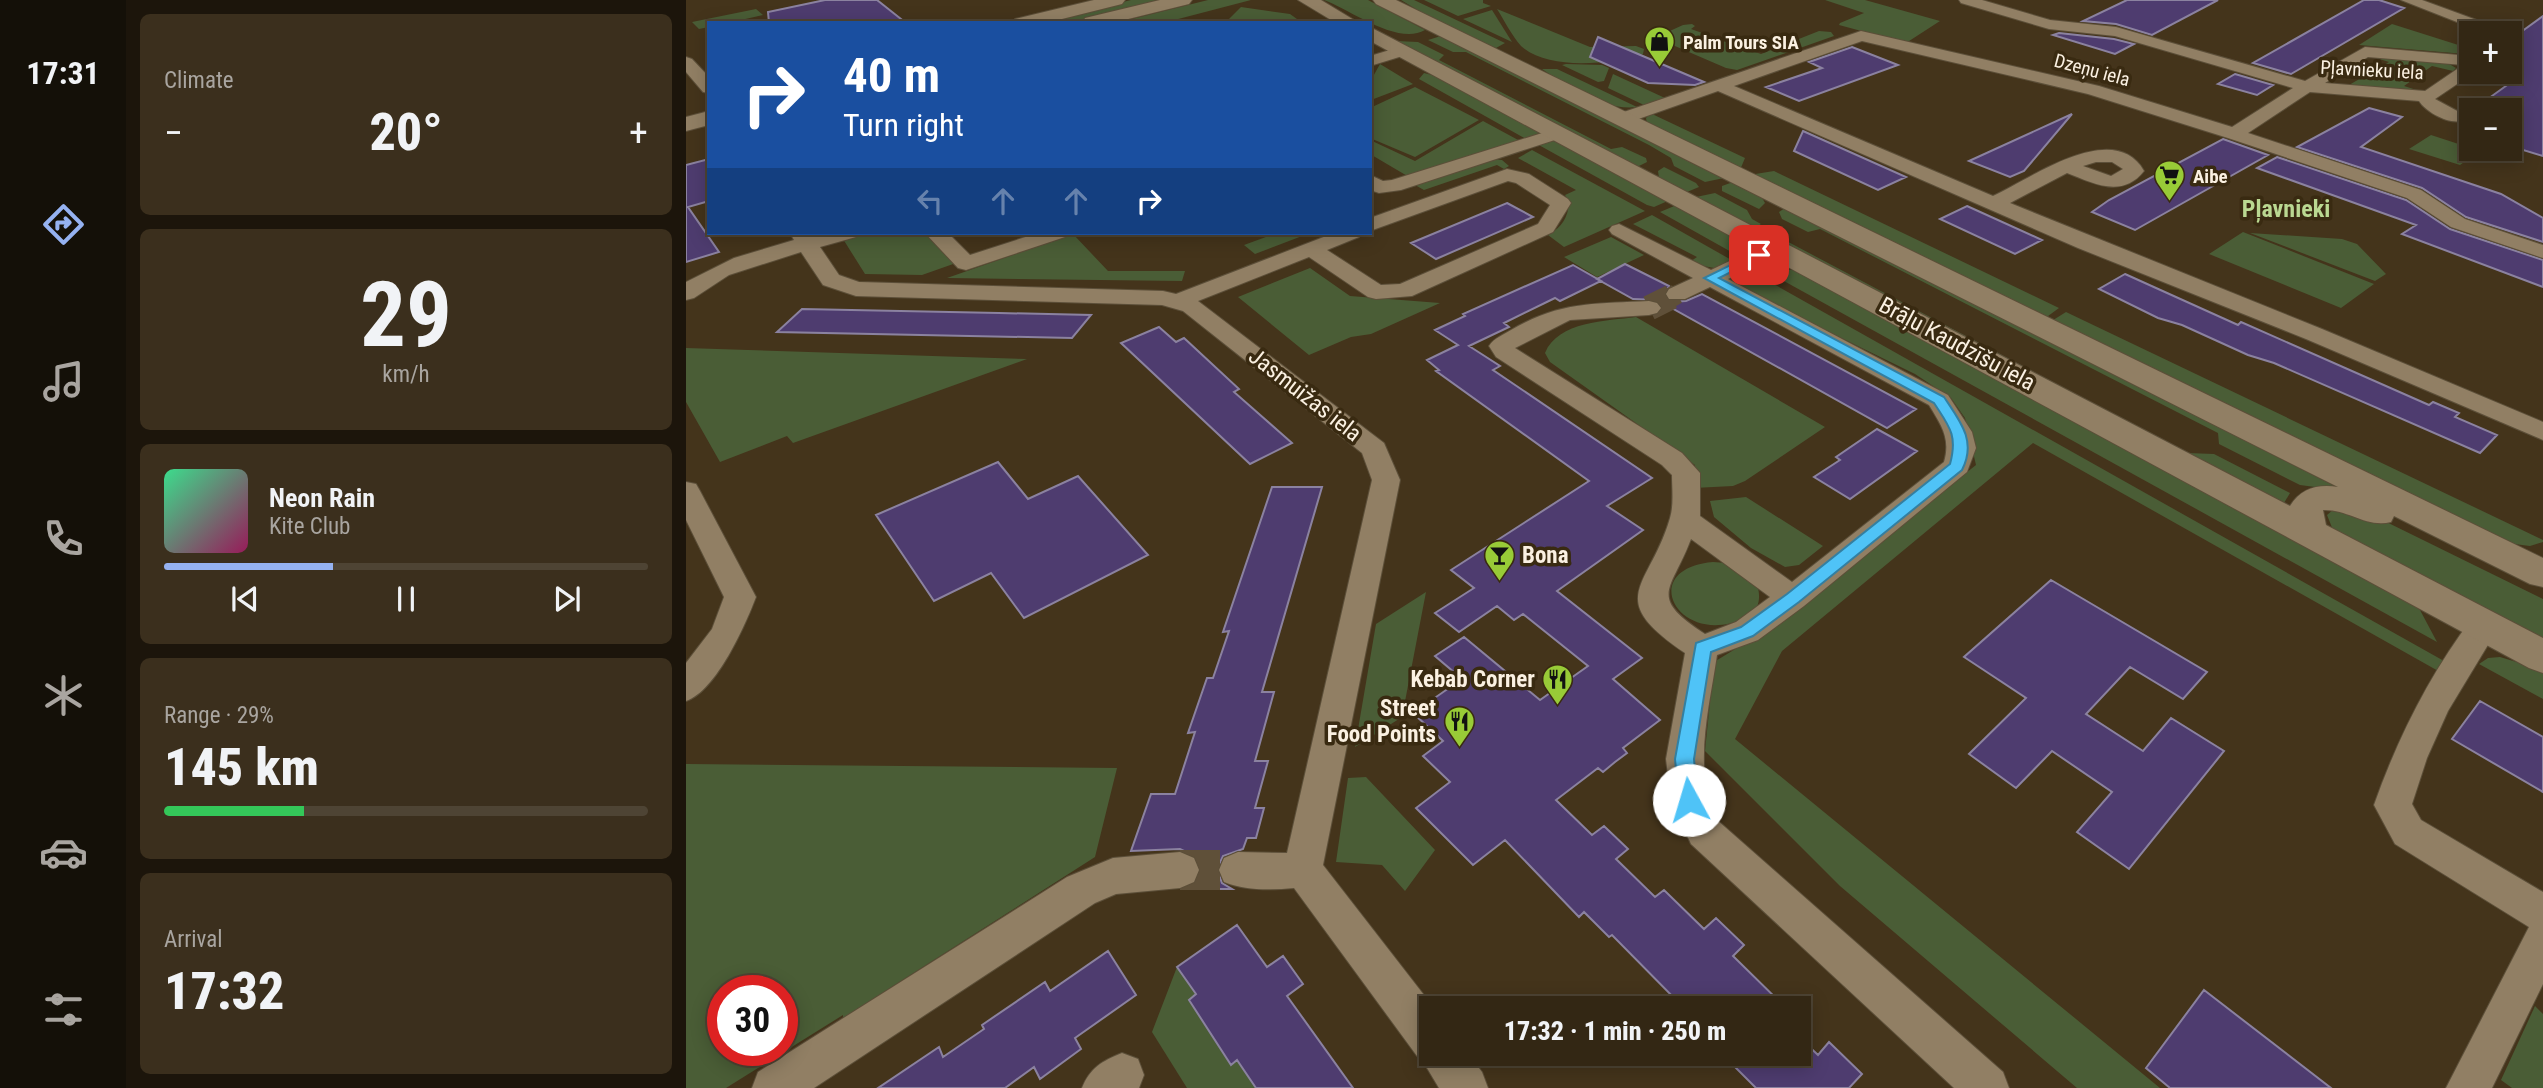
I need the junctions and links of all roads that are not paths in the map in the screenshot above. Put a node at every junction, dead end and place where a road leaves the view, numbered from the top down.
1 (1116, 0) edge
2 (1183, 0) edge
3 (1307, 0) edge
4 (1382, 0) edge
5 (1966, 0) edge
6 (2408, 0) edge
7 (1030, 21) edge
8 (1099, 21) edge
9 (1346, 21) edge
10 (2466, 21) edge
11 (1433, 25) junction
12 (1372, 33) edge
13 (1372, 34) edge
14 (1403, 51) junction
15 (2459, 60) edge
16 (686, 62) edge
17 (1372, 63) edge
18 (2459, 76) edge
19 (1718, 85) junction
20 (707, 86) edge
21 (2307, 87) junction
22 (2425, 96) junction
23 (707, 99) edge
24 (686, 104) edge
25 (2455, 117) dead end
26 (707, 119) edge
27 (1621, 119) junction
28 (686, 124) edge
29 (1558, 133) junction
30 (2234, 134) junction
31 (2068, 167) dead end
32 (1372, 182) edge
33 (1994, 204) junction
34 (1372, 224) edge
35 (1619, 230) dead end
36 (834, 235) edge
37 (938, 235) edge
38 (1052, 235) edge
39 (1347, 235) edge
40 (804, 239) edge
41 (1311, 248) junction
42 (1775, 248) junction
43 (2543, 252) edge
44 (1710, 278) junction
45 (686, 293) edge
46 (1179, 302) junction
47 (2543, 432) edge
48 (686, 491) edge
49 (1685, 520) junction
50 (2313, 534) junction
51 (2543, 574) edge
52 (2543, 591) edge
53 (1793, 598) junction
54 (2484, 625) junction
55 (1702, 648) junction
56 (2543, 657) edge
57 (686, 688) edge
58 (1303, 869) junction
59 (1180, 870) tunnel mouth
60 (1238, 870) tunnel mouth
61 (2543, 914) edge
62 (2543, 941) edge
63 (1419, 1024) edge
64 (1450, 1066) edge
65 (774, 1088) edge
66 (1466, 1088) edge
67 (1987, 1088) edge
68 (2468, 1088) edge

1 - 7 street
2 - 8 street
3 - 9 street
4 - 11 street
5 - 21 street
6 - 10 street
11 - 12 street
11 - 27 street
13 - 14 street, Brāļu Kaudzīšu iela
14 - 17 street
14 - 29 street, Brāļu Kaudzīšu iela
15 - 21 street
16 - 20 street
18 - 22 street, Pļavnieku iela
19 - 27 street, Dzeņu iela
19 - 30 street, Dzeņu iela
19 - 33 street
21 - 22 street, Pļavnieku iela
21 - 30 street, Pļavnieku iela
22 - 25 street
23 - 24 street
26 - 28 street
27 - 51 street
29 - 32 street
29 - 42 street, Brāļu Kaudzīšu iela
30 - 43 street, Dzeņu iela
31 - 33 street
33 - 47 street
34 - 41 street
35 - 44 street
36 - 40 street
37 - 38 street
39 - 41 street
40 - 45 street
40 - 46 street, Jasmuižas iela
41 - 46 street
42 - 44 street
42 - 50 street, Brāļu Kaudzīšu iela
44 - 49 street
44 - 53 street
46 - 58 street, Jasmuižas iela
48 - 57 street
49 - 53 street
49 - 55 street
50 - 52 street
50 - 54 street, Brāļu Kaudzīšu iela
53 - 55 street
54 - 56 street, Brāļu Kaudzīšu iela
54 - 61 street
55 - 67 street
58 - 60 street
58 - 63 street
59 - 65 street
62 - 68 street
64 - 66 street

